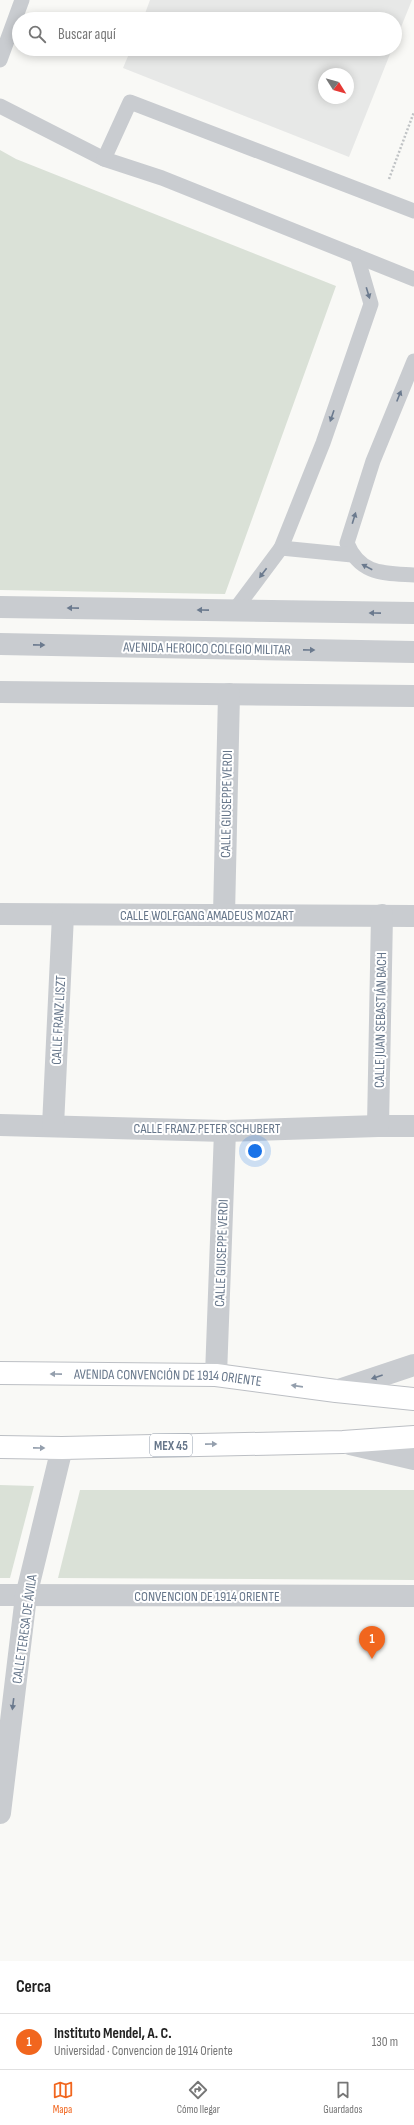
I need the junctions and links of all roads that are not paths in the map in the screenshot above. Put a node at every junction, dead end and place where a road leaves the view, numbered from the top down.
1 (22, 0) edge
2 (18, 12) edge
3 (12, 27) edge
4 (0, 60) edge
5 (0, 106) edge
6 (104, 159) junction
7 (414, 211) edge
8 (356, 256) junction
9 (414, 279) edge
10 (414, 360) edge
11 (281, 548) junction
12 (352, 555) junction
13 (414, 575) edge
14 (0, 607) edge
15 (234, 611) junction
16 (414, 613) edge
17 (0, 644) edge
18 (414, 652) edge
19 (0, 692) edge
20 (229, 694) junction
21 (414, 696) edge
22 (0, 914) edge
23 (63, 915) junction
24 (224, 915) junction
25 (382, 915) junction
26 (414, 916) edge
27 (0, 1125) edge
28 (53, 1126) junction
29 (378, 1126) junction
30 (414, 1126) edge
31 (226, 1130) junction
32 (414, 1365) edge
33 (0, 1373) edge
34 (216, 1375) junction
35 (336, 1391) junction
36 (407, 1399) edge
37 (410, 1437) edge
38 (343, 1442) junction
39 (0, 1447) edge
40 (62, 1448) junction
41 (414, 1459) edge
42 (0, 1596) edge
43 (26, 1596) junction
44 (414, 1596) edge
45 (0, 1813) edge

1 - 2 lane
3 - 4 lane
5 - 6 lane
6 - 7 lane
6 - 8 lane
8 - 9 lane
8 -> 11 lane
12 -> 10 lane
11 - 12 lane
11 -> 15 lane
13 -> 12 lane
15 -> 14 street
16 -> 15 street
17 -> 18 street, AVENIDA HEROICO COLEGIO MILITAR
19 - 20 street
20 - 21 street
20 - 24 street, CALLE GIUSEPPE VERDI
22 - 23 street, CALLE WOLFGANG AMADEUS MOZART
23 - 24 street, CALLE WOLFGANG AMADEUS MOZART
23 - 28 street, CALLE FRANZ LISZT
24 - 25 street, CALLE WOLFGANG AMADEUS MOZART
25 - 26 street, CALLE WOLFGANG AMADEUS MOZART
25 - 29 street, CALLE JUAN SEBASTIÁN BACH
27 - 28 street, CALLE FRANZ PETER SCHUBERT
28 - 31 street, CALLE FRANZ PETER SCHUBERT
29 - 30 street, CALLE FRANZ PETER SCHUBERT
29 - 31 street, CALLE FRANZ PETER SCHUBERT
31 - 34 street, CALLE GIUSEPPE VERDI
32 -> 35 street, AVENIDA CONVENCIÓN DE 1914 ORIENTE
34 -> 33 main road, AVENIDA CONVENCIÓN DE 1914 ORIENTE
35 -> 34 main road, AVENIDA CONVENCIÓN DE 1914 ORIENTE
35 - 36 main road, AVENIDA CONVENCIÓN DE 1914 ORIENTE
37 - 38 main road, MEX 45
40 -> 38 main road, MEX 45
38 - 41 street
39 -> 40 main road, MEX 45
40 - 43 street, CALLE TERESA DE ÁVILA
42 - 43 street, CONVENCION DE 1914 ORIENTE
43 - 44 street, CONVENCION DE 1914 ORIENTE
43 -> 45 street, CALLE TERESA DE ÁVILA

